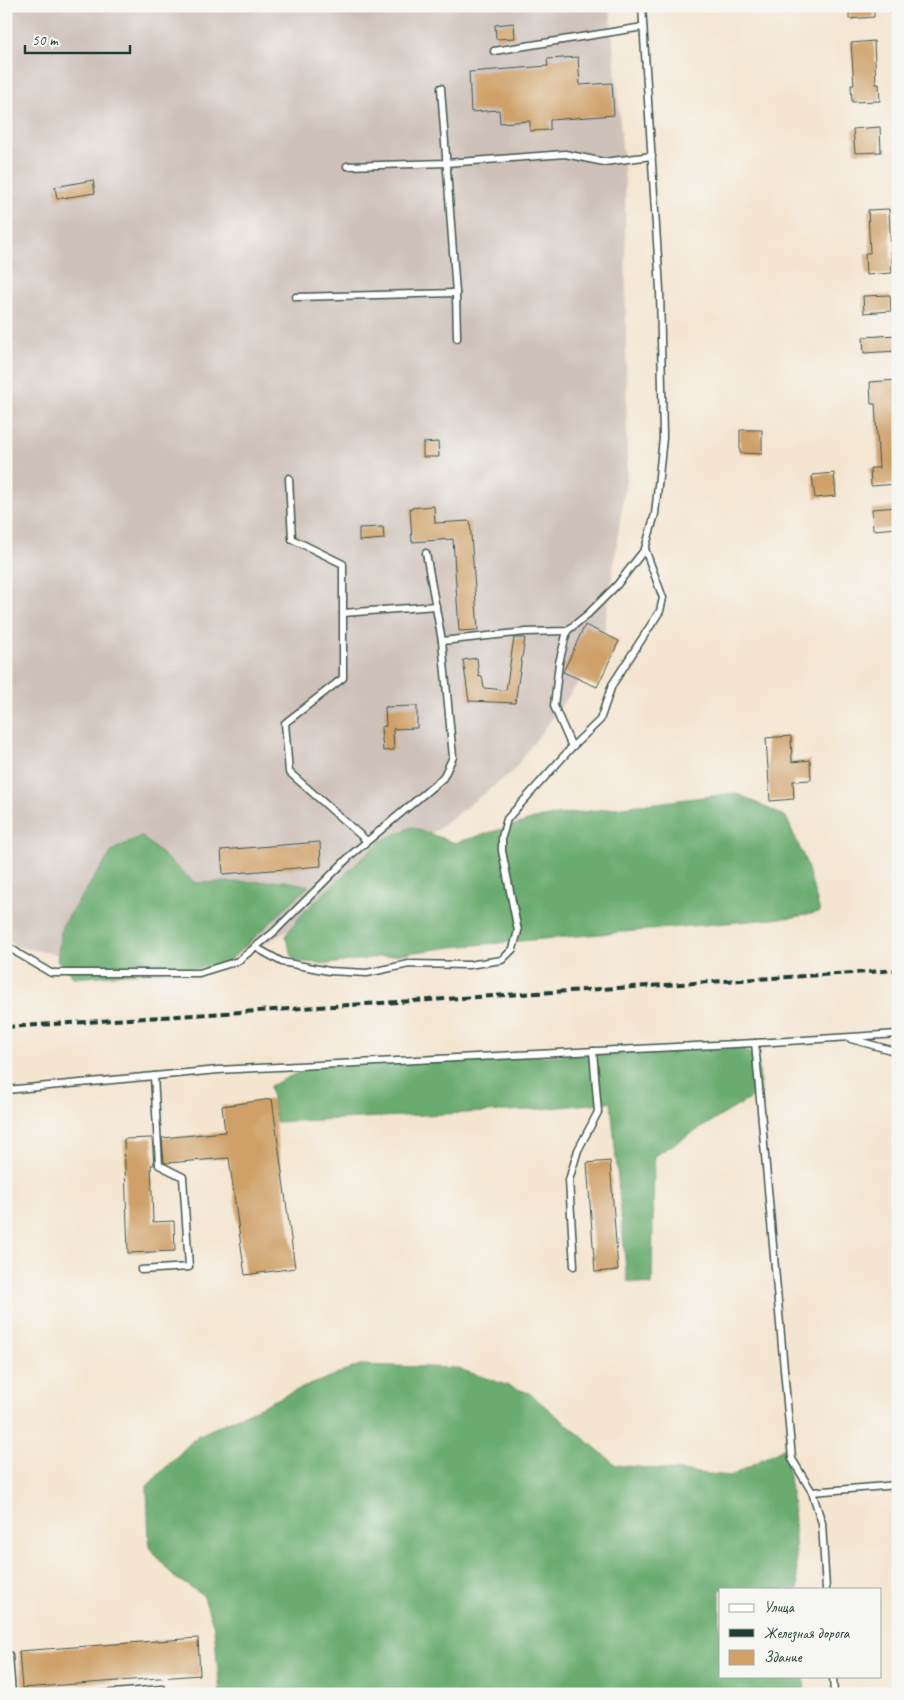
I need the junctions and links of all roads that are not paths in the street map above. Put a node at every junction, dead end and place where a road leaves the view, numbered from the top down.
1 (642, 6) edge
2 (897, 6) edge
3 (898, 12) edge
4 (643, 27) junction
5 (494, 51) dead end
6 (441, 88) dead end
7 (652, 156) junction
8 (446, 163) junction
9 (347, 166) dead end
10 (456, 293) junction
11 (296, 297) dead end
12 (457, 338) dead end
13 (290, 478) dead end
14 (645, 549) junction
15 (426, 553) dead end
16 (436, 606) junction
17 (343, 613) junction
18 (567, 631) junction
19 (442, 641) junction
20 (572, 747) junction
21 (367, 841) junction
22 (6, 945) edge
23 (255, 947) junction
24 (898, 1034) edge
25 (846, 1037) junction
26 (755, 1043) junction
27 (593, 1051) junction
28 (898, 1052) edge
29 (154, 1076) junction
30 (6, 1090) edge
31 (574, 1266) dead end
32 (141, 1270) dead end
33 (898, 1485) edge
34 (812, 1492) junction
35 (826, 1588) edge
36 (9, 1655) dead end
37 (833, 1678) edge
38 (12, 1694) edge
39 (102, 1694) edge
40 (163, 1694) edge
41 (834, 1694) edge

1 - 4 lane
2 - 3 street
4 - 5 lane
4 - 7 lane
6 - 8 lane
7 - 8 lane
7 - 14 lane
8 - 9 lane
8 - 10 lane
10 - 11 lane
10 - 12 lane
13 - 17 lane
14 - 18 lane
14 - 20 lane
15 - 16 lane
16 - 17 lane
16 - 19 lane
17 - 21 lane
18 - 19 lane
18 - 20 lane
19 - 21 lane
20 - 23 lane
21 - 23 lane
22 - 23 lane
24 - 25 lane
25 - 26 lane
25 - 28 lane
26 - 27 lane
26 - 34 lane
27 - 29 lane
27 - 31 lane
29 - 30 lane
29 - 32 lane
33 - 34 lane
34 - 35 lane
36 - 38 lane
37 - 41 lane
39 - 40 lane

